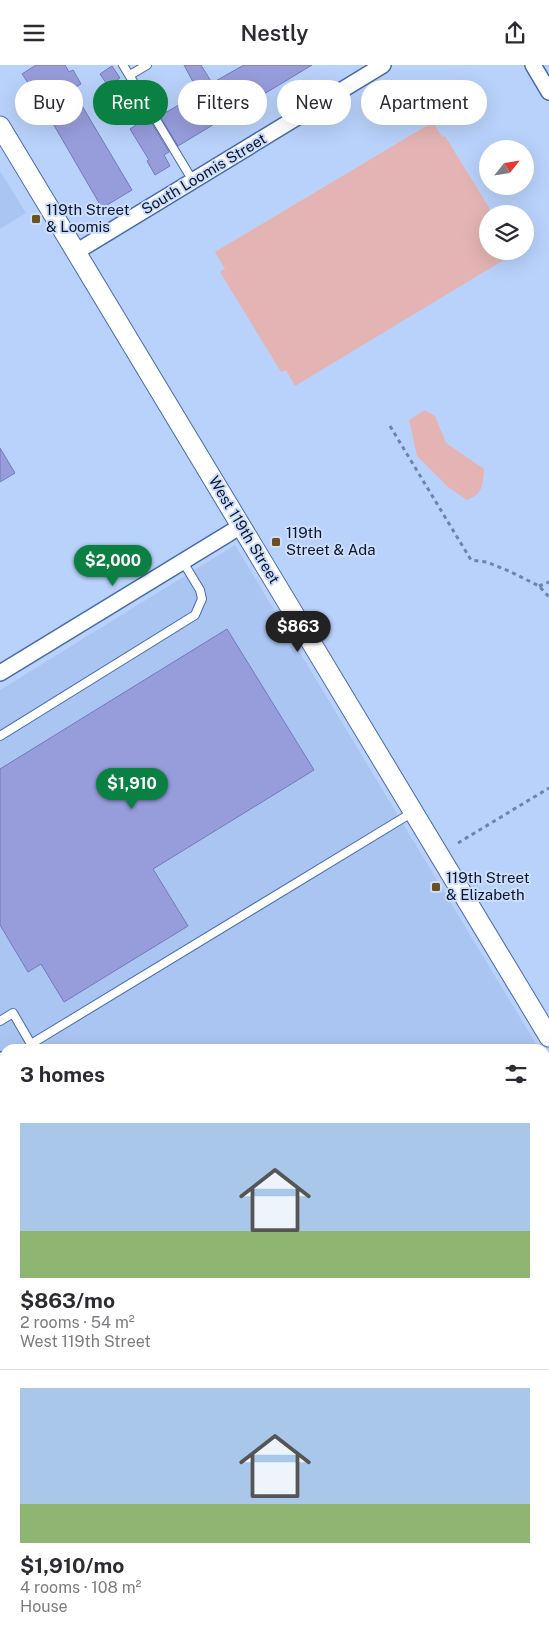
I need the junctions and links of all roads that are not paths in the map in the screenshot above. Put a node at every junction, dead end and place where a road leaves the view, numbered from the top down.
1 (123, 65) edge
2 (147, 65) edge
3 (384, 65) edge
4 (533, 65) edge
5 (130, 75) junction
6 (549, 92) edge
7 (0, 126) edge
8 (193, 181) junction
9 (76, 252) junction
10 (241, 526) junction
11 (183, 562) junction
12 (0, 673) edge
13 (0, 735) edge
14 (413, 812) junction
15 (0, 1021) edge
16 (549, 1037) edge

1 - 5 lane
2 - 5 lane
3 - 8 street, South Loomis Street
4 - 6 street
5 - 8 lane
7 - 9 street, West 119th Street
8 - 9 street, South Loomis Street
9 - 10 street, West 119th Street
10 - 11 street
10 - 14 street, West 119th Street
11 - 12 street
11 - 13 lane
14 - 15 lane
14 - 16 street, West 119th Street

